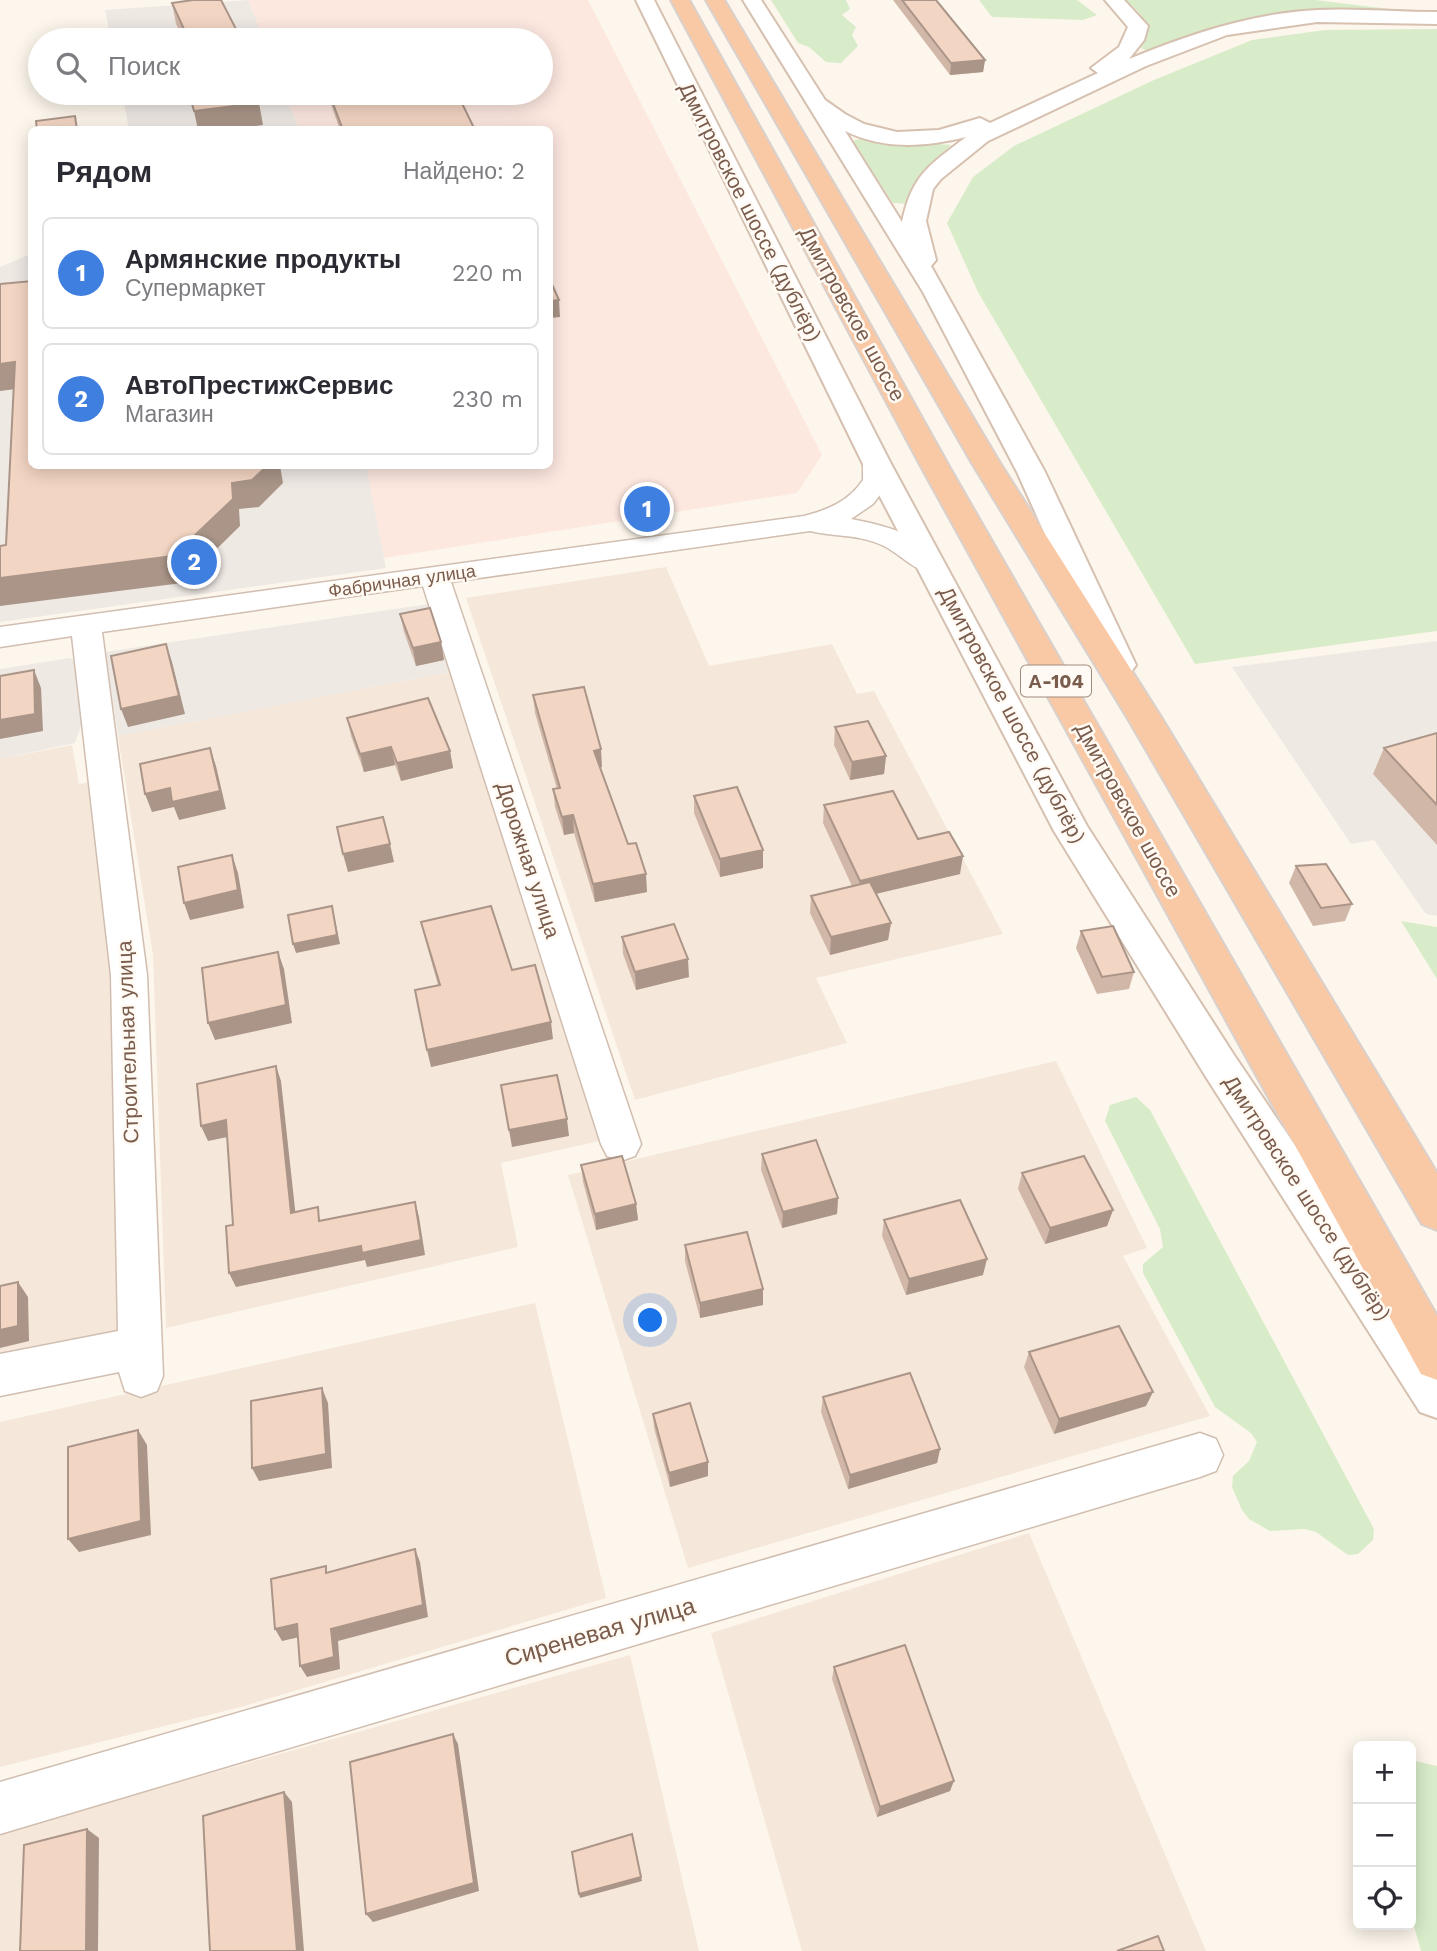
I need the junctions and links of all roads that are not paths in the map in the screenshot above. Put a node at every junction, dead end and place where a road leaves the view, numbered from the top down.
1 (645, 0) edge
2 (680, 0) edge
3 (715, 0) edge
4 (752, 0) edge
5 (1114, 0) edge
6 (1363, 0) edge
7 (1423, 0) edge
8 (1437, 2) edge
9 (1437, 8) edge
10 (1437, 18) edge
11 (812, 98) junction
12 (935, 292) junction
13 (876, 462) junction
14 (804, 524) junction
15 (931, 565) junction
16 (435, 577) junction
17 (86, 625) junction
18 (0, 637) edge
19 (1144, 718) junction
20 (621, 1144) dead end
21 (1437, 1211) edge
22 (1437, 1359) edge
23 (0, 1375) edge
24 (1437, 1396) edge
25 (1200, 1455) dead end
26 (0, 1808) edge

1 - 13 main road, Дмитровское шоссе (дублёр)
2 - 22 highway, Дмитровское шоссе / А-104
3 - 19 highway, Дмитровское шоссе / А-104
4 - 11 main road
5 - 11 main road
6 - 9 main road
7 - 8 main road
10 - 12 main road
11 - 12 main road
12 - 19 main road
13 - 14 street, Фабричная улица
13 - 15 main road, Дмитровское шоссе (дублёр)
14 - 15 street, Фабричная улица
14 - 16 street, Фабричная улица
15 - 24 main road, Дмитровское шоссе (дублёр)
16 - 17 street, Фабричная улица
16 - 20 street, Дорожная улица
17 - 18 street, Фабричная улица
17 - 23 street, Строительная улица
19 - 21 highway, Дмитровское шоссе / А-104
25 - 26 street, Сиреневая улица

